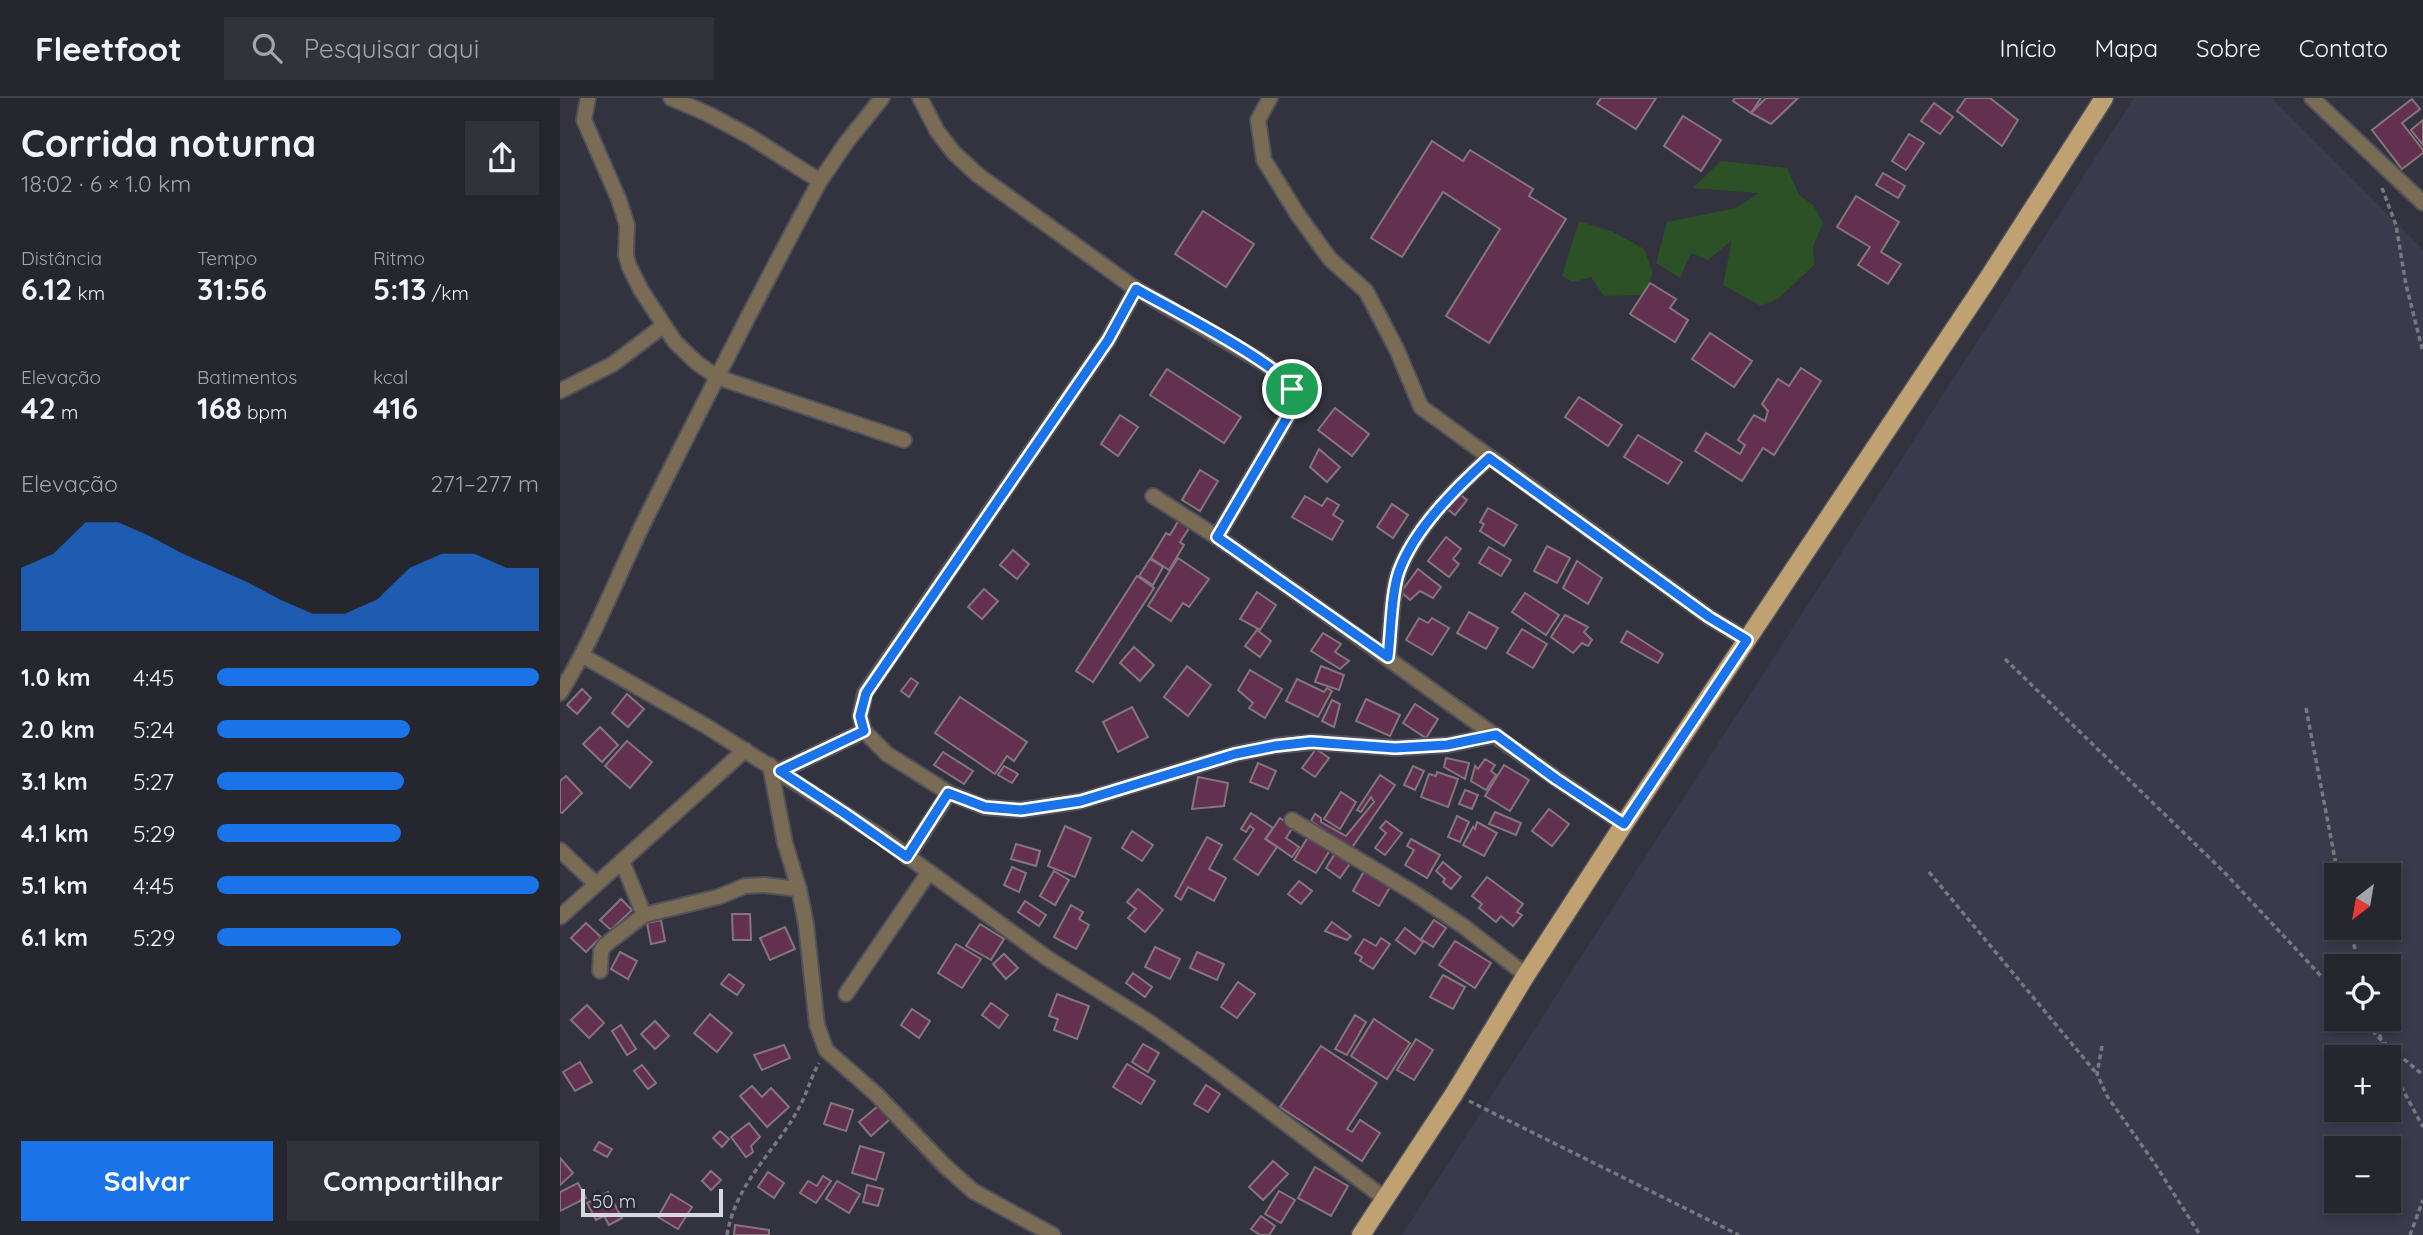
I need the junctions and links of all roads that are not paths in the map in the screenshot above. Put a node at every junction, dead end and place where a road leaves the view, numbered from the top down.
1 (588, 98) edge
2 (671, 98) edge
3 (883, 98) edge
4 (920, 98) edge
5 (1270, 98) edge
6 (2104, 98) edge
7 (2312, 98) edge
8 (820, 181) junction
9 (2423, 203) edge
10 (1136, 289) junction
11 (663, 326) junction
12 (717, 377) junction
13 (560, 391) edge
14 (904, 440) dead end
15 (1489, 458) junction
16 (1153, 495) dead end
17 (1217, 537) junction
18 (1747, 640) junction
19 (583, 656) junction
20 (1388, 657) junction
21 (560, 693) edge
22 (864, 731) junction
23 (1496, 735) junction
24 (745, 750) junction
25 (775, 768) junction
26 (948, 793) junction
27 (1292, 820) dead end
28 (1624, 824) junction
29 (560, 850) edge
30 (907, 857) junction
31 (622, 861) junction
32 (929, 872) junction
33 (596, 884) junction
34 (799, 889) junction
35 (644, 915) junction
36 (560, 917) edge
37 (600, 971) dead end
38 (1526, 975) junction
39 (846, 994) dead end
40 (1384, 1198) junction
41 (1053, 1235) edge
42 (1361, 1235) edge

1 - 11 street
2 - 8 street
3 - 8 street
4 - 10 street
5 - 15 street
6 - 18 main road
7 - 9 street
8 - 12 street
10 - 17 street
10 - 22 street
11 - 12 street
11 - 13 street
12 - 14 street
12 - 19 street
15 - 18 street
15 - 20 street
16 - 17 street
17 - 20 street
18 - 28 main road
19 - 21 street
19 - 24 street
20 - 23 street
22 - 25 street
22 - 26 street
23 - 26 street
23 - 28 street
24 - 25 street
24 - 31 street
25 - 30 street
25 - 34 street
26 - 30 street
27 - 38 street
28 - 38 main road
29 - 33 street
30 - 32 street
31 - 33 street
31 - 35 street
32 - 39 street
32 - 40 street
33 - 36 street
34 - 35 street
34 - 41 street
35 - 37 street
38 - 40 main road
40 - 42 main road

